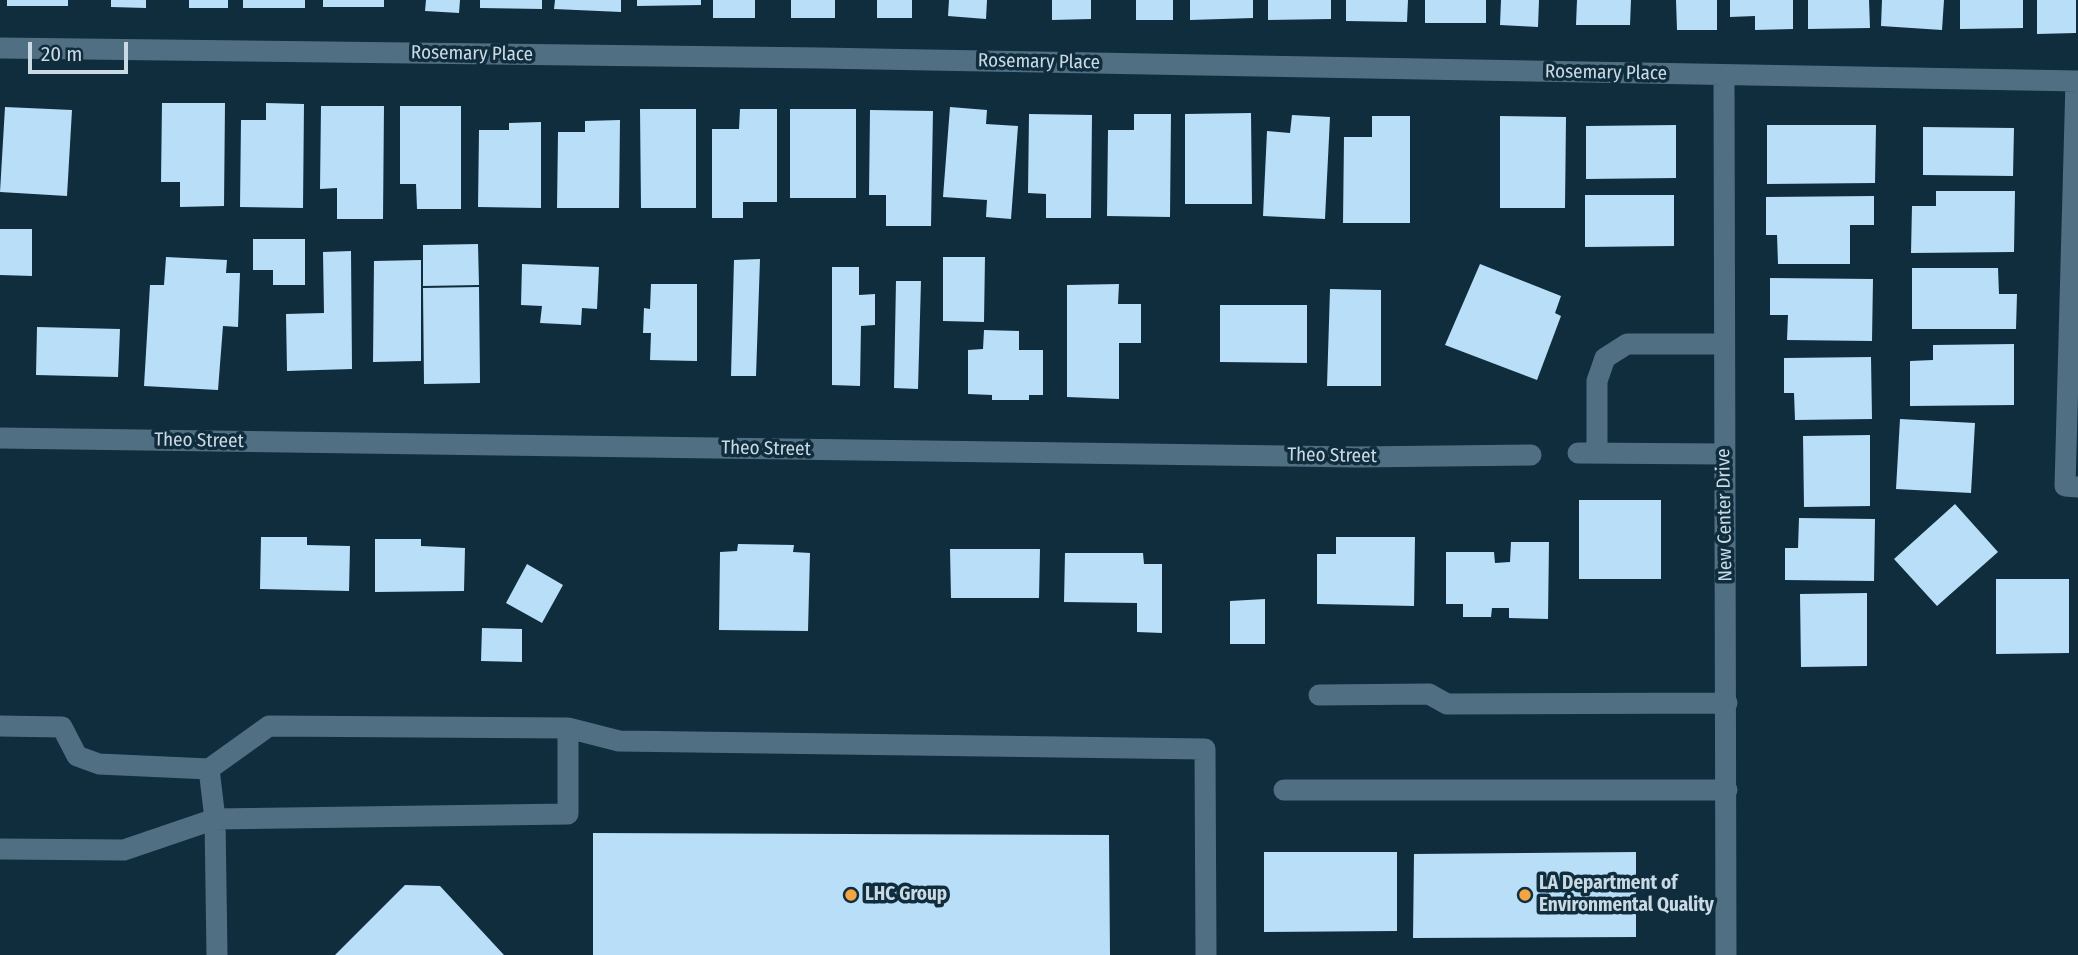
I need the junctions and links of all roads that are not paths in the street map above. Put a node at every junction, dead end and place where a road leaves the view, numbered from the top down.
1 (0, 48) edge
2 (1724, 75) junction
3 (2077, 81) edge
4 (1723, 344) junction
5 (0, 438) edge
6 (1724, 454) junction
7 (1531, 455) dead end
8 (2078, 486) edge
9 (1319, 695) dead end
10 (1727, 703) junction
11 (0, 726) edge
12 (568, 728) junction
13 (209, 769) junction
14 (1284, 790) dead end
15 (1727, 790) junction
16 (215, 819) junction
17 (0, 849) edge
18 (217, 955) edge
19 (1206, 955) edge
20 (1726, 955) edge

1 - 2 street, Rosemary Place
2 - 3 street, Rosemary Place
2 - 4 street, New Center Drive
3 - 8 street
4 - 6 street, New Center Drive
4 - 6 street
5 - 7 street, Theo Street
6 - 10 street, New Center Drive
9 - 10 street
10 - 15 street, New Center Drive
11 - 13 street
12 - 13 street
12 - 16 street
12 - 19 street
13 - 16 street
14 - 15 street
15 - 20 street, New Center Drive
16 - 17 street
16 - 18 street

